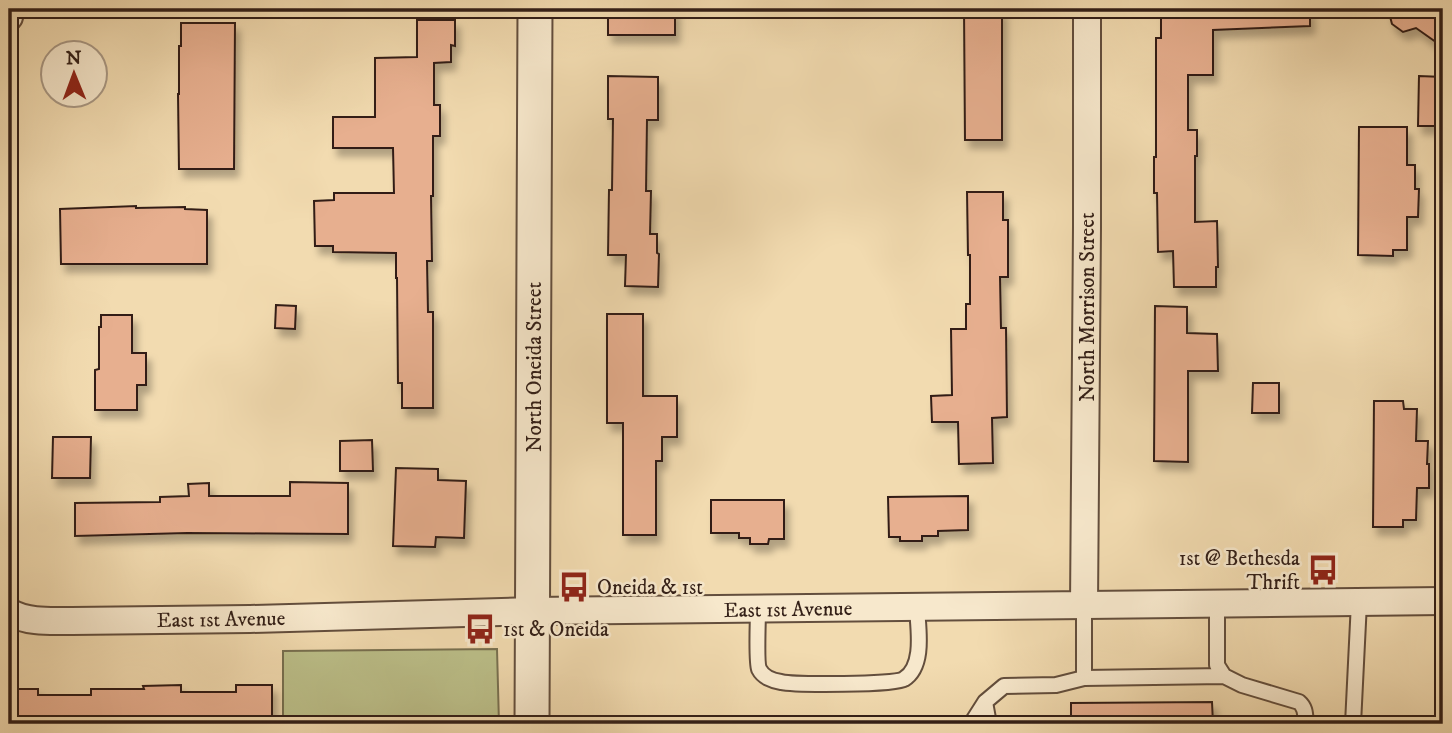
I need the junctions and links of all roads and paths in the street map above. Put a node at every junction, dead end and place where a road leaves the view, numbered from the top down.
1 (536, 9) edge
2 (1087, 9) edge
3 (1443, 601) edge
4 (1359, 602) junction
5 (1217, 604) junction
6 (1084, 605) junction
7 (917, 608) junction
8 (758, 610) junction
9 (533, 611) junction
10 (9, 612) edge
11 (1224, 676) junction
12 (1084, 678) junction
13 (985, 702) junction
14 (532, 724) edge
15 (971, 724) edge
16 (989, 724) edge
17 (1306, 724) edge
18 (1353, 724) edge

1 - 9 street, North Oneida Street
2 - 6 street, North Morrison Street
3 - 4 street, East 1st Avenue
4 - 5 street, East 1st Avenue
4 - 18 lane
5 - 6 street, East 1st Avenue
5 - 11 lane
6 - 7 street, East 1st Avenue
6 - 12 lane
7 - 8 street, East 1st Avenue
7 - 8 lane
8 - 9 street, East 1st Avenue
9 - 10 street, East 1st Avenue
9 - 14 street, North Oneida Street
11 - 12 lane
11 - 17 lane
12 - 13 lane
13 - 15 lane
13 - 16 lane

